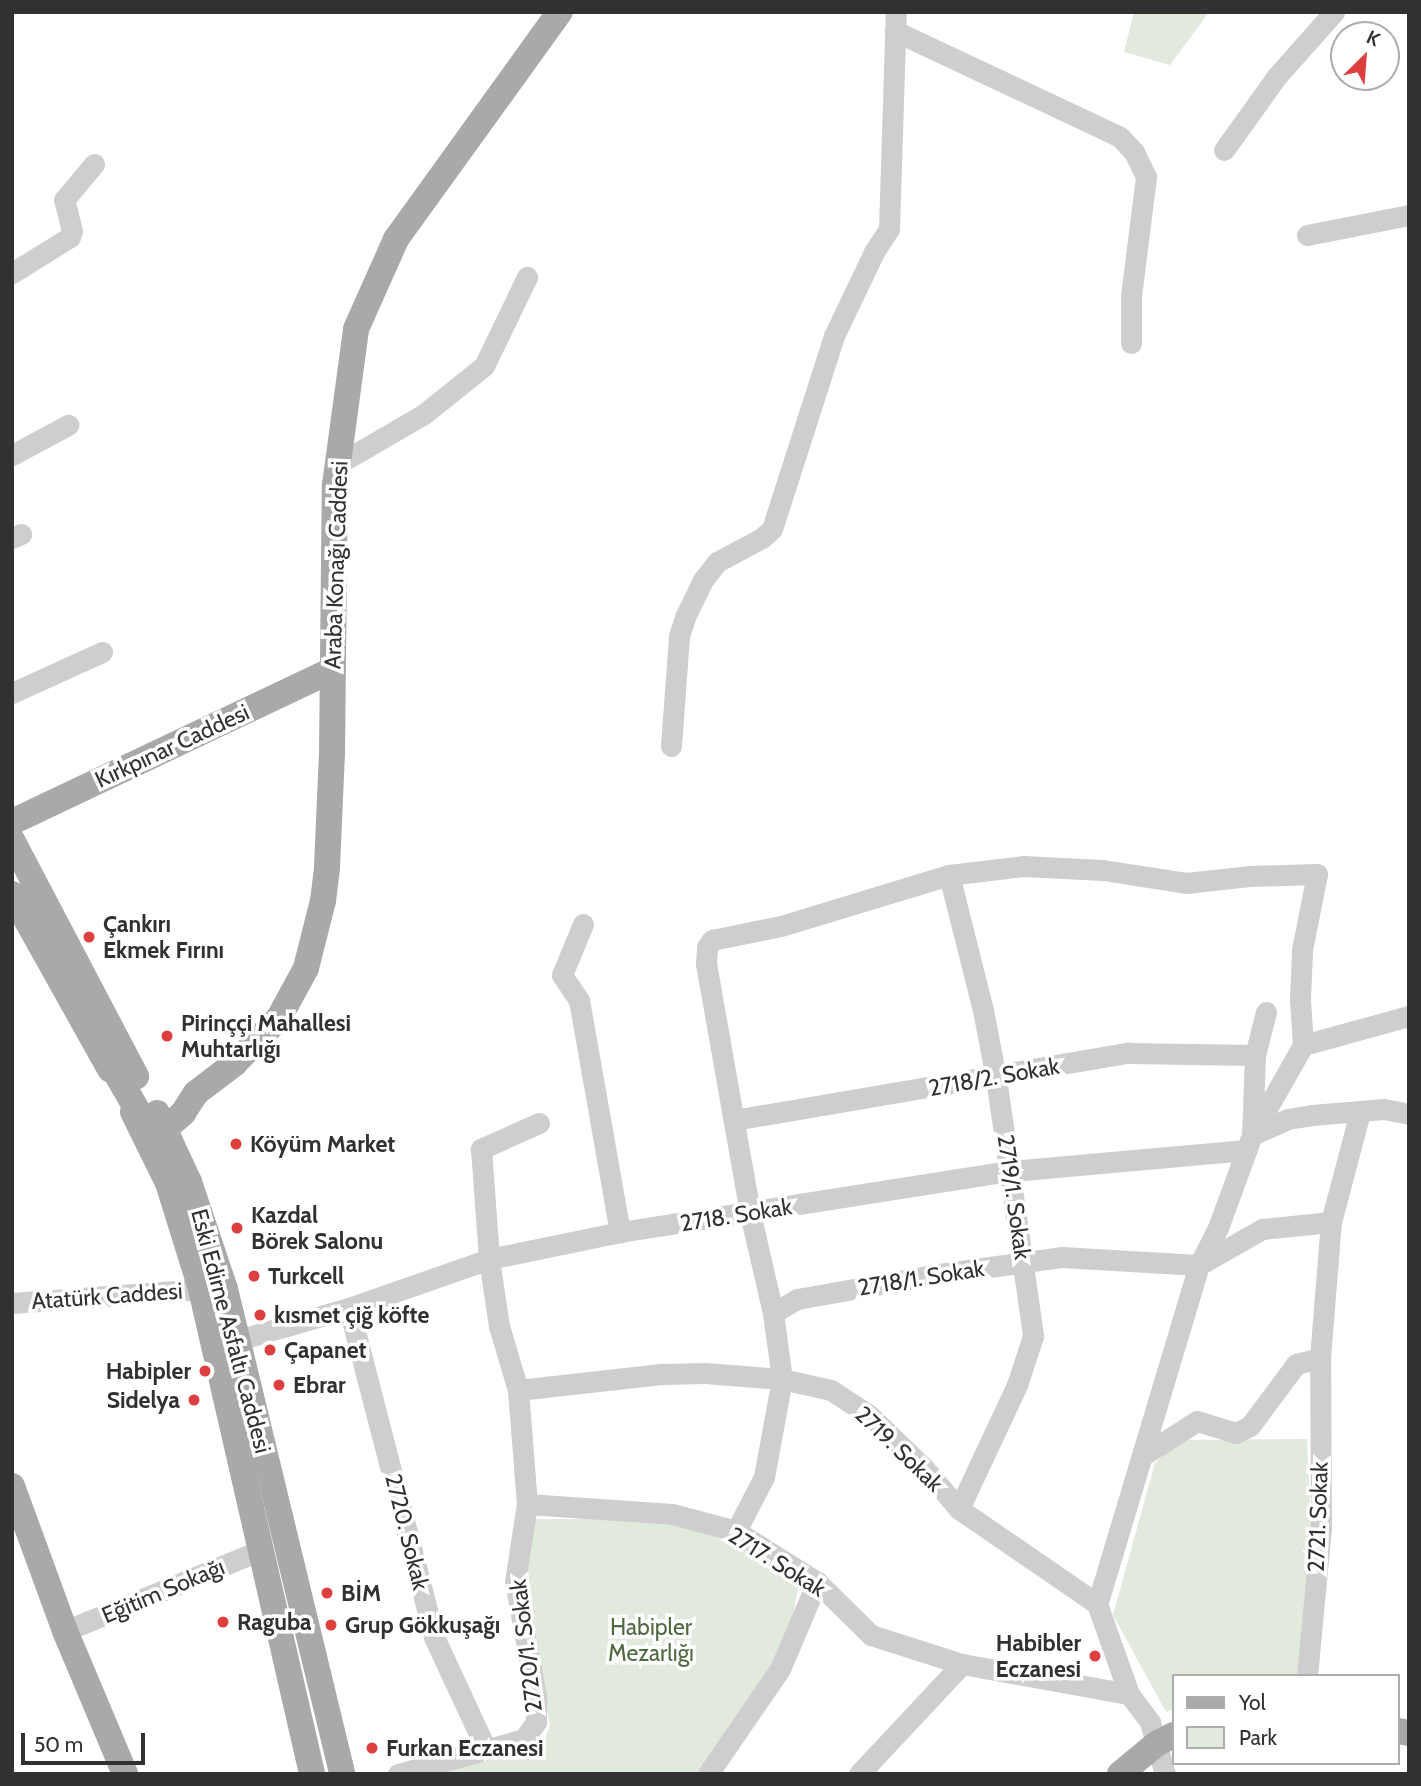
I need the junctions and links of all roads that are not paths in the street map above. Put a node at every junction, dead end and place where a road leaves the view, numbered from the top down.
1 (560, 12) edge
2 (1334, 12) edge
3 (896, 22) edge
4 (1224, 150) dead end
5 (94, 164) dead end
6 (1409, 215) edge
7 (1307, 235) dead end
8 (12, 273) edge
9 (527, 277) dead end
10 (1131, 343) dead end
11 (68, 425) dead end
12 (12, 455) edge
13 (338, 464) junction
14 (102, 652) dead end
15 (332, 670) junction
16 (12, 693) edge
17 (671, 746) dead end
18 (12, 822) edge
19 (12, 840) edge
20 (949, 874) junction
21 (12, 894) edge
22 (583, 924) dead end
23 (1266, 1012) dead end
24 (1409, 1016) edge
25 (1303, 1045) junction
26 (1255, 1055) junction
27 (996, 1078) junction
28 (196, 1093) junction
29 (1360, 1112) junction
30 (144, 1114) junction
31 (1409, 1114) edge
32 (734, 1120) junction
33 (539, 1123) dead end
34 (166, 1128) junction
35 (1249, 1143) junction
36 (1011, 1171) junction
37 (750, 1213) junction
38 (1331, 1222) junction
39 (620, 1232) junction
40 (489, 1259) junction
41 (1024, 1262) junction
42 (1199, 1265) junction
43 (201, 1289) junction
44 (12, 1303) edge
45 (349, 1308) junction
46 (773, 1313) junction
47 (238, 1340) junction
48 (1320, 1358) junction
49 (782, 1379) junction
50 (517, 1390) junction
51 (1142, 1456) junction
52 (12, 1486) edge
53 (527, 1504) junction
54 (959, 1509) junction
55 (736, 1531) junction
56 (261, 1550) junction
57 (817, 1582) junction
58 (1097, 1604) junction
59 (65, 1632) junction
60 (962, 1664) junction
61 (1307, 1674) edge
62 (1129, 1694) junction
63 (1165, 1740) edge
64 (486, 1749) junction
65 (125, 1774) edge
66 (312, 1774) edge
67 (342, 1774) edge
68 (398, 1774) edge
69 (708, 1774) edge
70 (859, 1774) edge
71 (1120, 1774) edge
72 (1165, 1774) edge

1 - 13 main road, Araba Konağı Caddesi
2 - 4 street
3 - 10 street
3 - 17 street
5 - 8 street
6 - 7 street
9 - 13 street
11 - 12 street
13 - 15 main road, Araba Konağı Caddesi
14 - 16 street
15 - 18 main road, Kırkpınar Caddesi
15 - 28 main road, Araba Konağı Caddesi
19 - 30 main road, Eski Edirne Asfaltı Caddesi
20 - 25 street
20 - 27 street, 2719/1. Sokak
20 - 32 street
21 - 30 main road
22 - 39 street
23 - 26 street
24 - 25 street
25 - 35 street
26 - 27 street, 2718/2. Sokak
26 - 35 street
27 - 32 street, 2718/2. Sokak
27 - 36 street, 2719/1. Sokak
28 - 30 main road
28 - 34 main road
29 - 31 street, 2718. Sokak
29 - 35 street, 2718. Sokak
29 - 38 street, 2721. Sokak
30 - 34 main road, Eski Edirne Asfaltı Caddesi
30 - 43 main road, Eski Edirne Asfaltı Caddesi
32 - 37 street
33 - 40 street
34 - 47 main road, Eski Edirne Asfaltı Caddesi
35 - 36 street, 2718. Sokak
35 - 42 street
36 - 37 street, 2718. Sokak
36 - 41 street, 2719/1. Sokak
37 - 39 street, 2718. Sokak
37 - 46 street
38 - 42 street
38 - 48 street, 2721. Sokak
39 - 40 street, 2718. Sokak
40 - 45 street, 2718. Sokak
40 - 50 street
41 - 42 street, 2718/1. Sokak
41 - 46 street, 2718/1. Sokak
41 - 54 street, 2719/1. Sokak
42 - 51 street
43 - 44 street, Atatürk Caddesi
43 - 56 main road, Eski Edirne Asfaltı Caddesi
45 - 47 street, 2718. Sokak
45 - 64 street, 2720. Sokak
46 - 49 street
47 - 67 main road, Eski Edirne Asfaltı Caddesi
48 - 51 street
48 - 61 street, 2721. Sokak
49 - 50 street, 2719. Sokak
49 - 54 street, 2719. Sokak
49 - 55 street
50 - 53 street
51 - 58 street
52 - 59 main road
53 - 55 street, 2717. Sokak
53 - 64 street, 2720/1. Sokak
54 - 58 street, 2719. Sokak
55 - 57 street, 2717. Sokak
56 - 59 street, Eğitim Sokağı
56 - 66 main road, Eski Edirne Asfaltı Caddesi
57 - 60 street, 2717. Sokak
57 - 69 street
58 - 62 street
59 - 65 main road
60 - 62 street, 2717. Sokak
60 - 70 street
62 - 63 street
63 - 71 main road
63 - 72 street
64 - 68 street, 2720/1. Sokak

